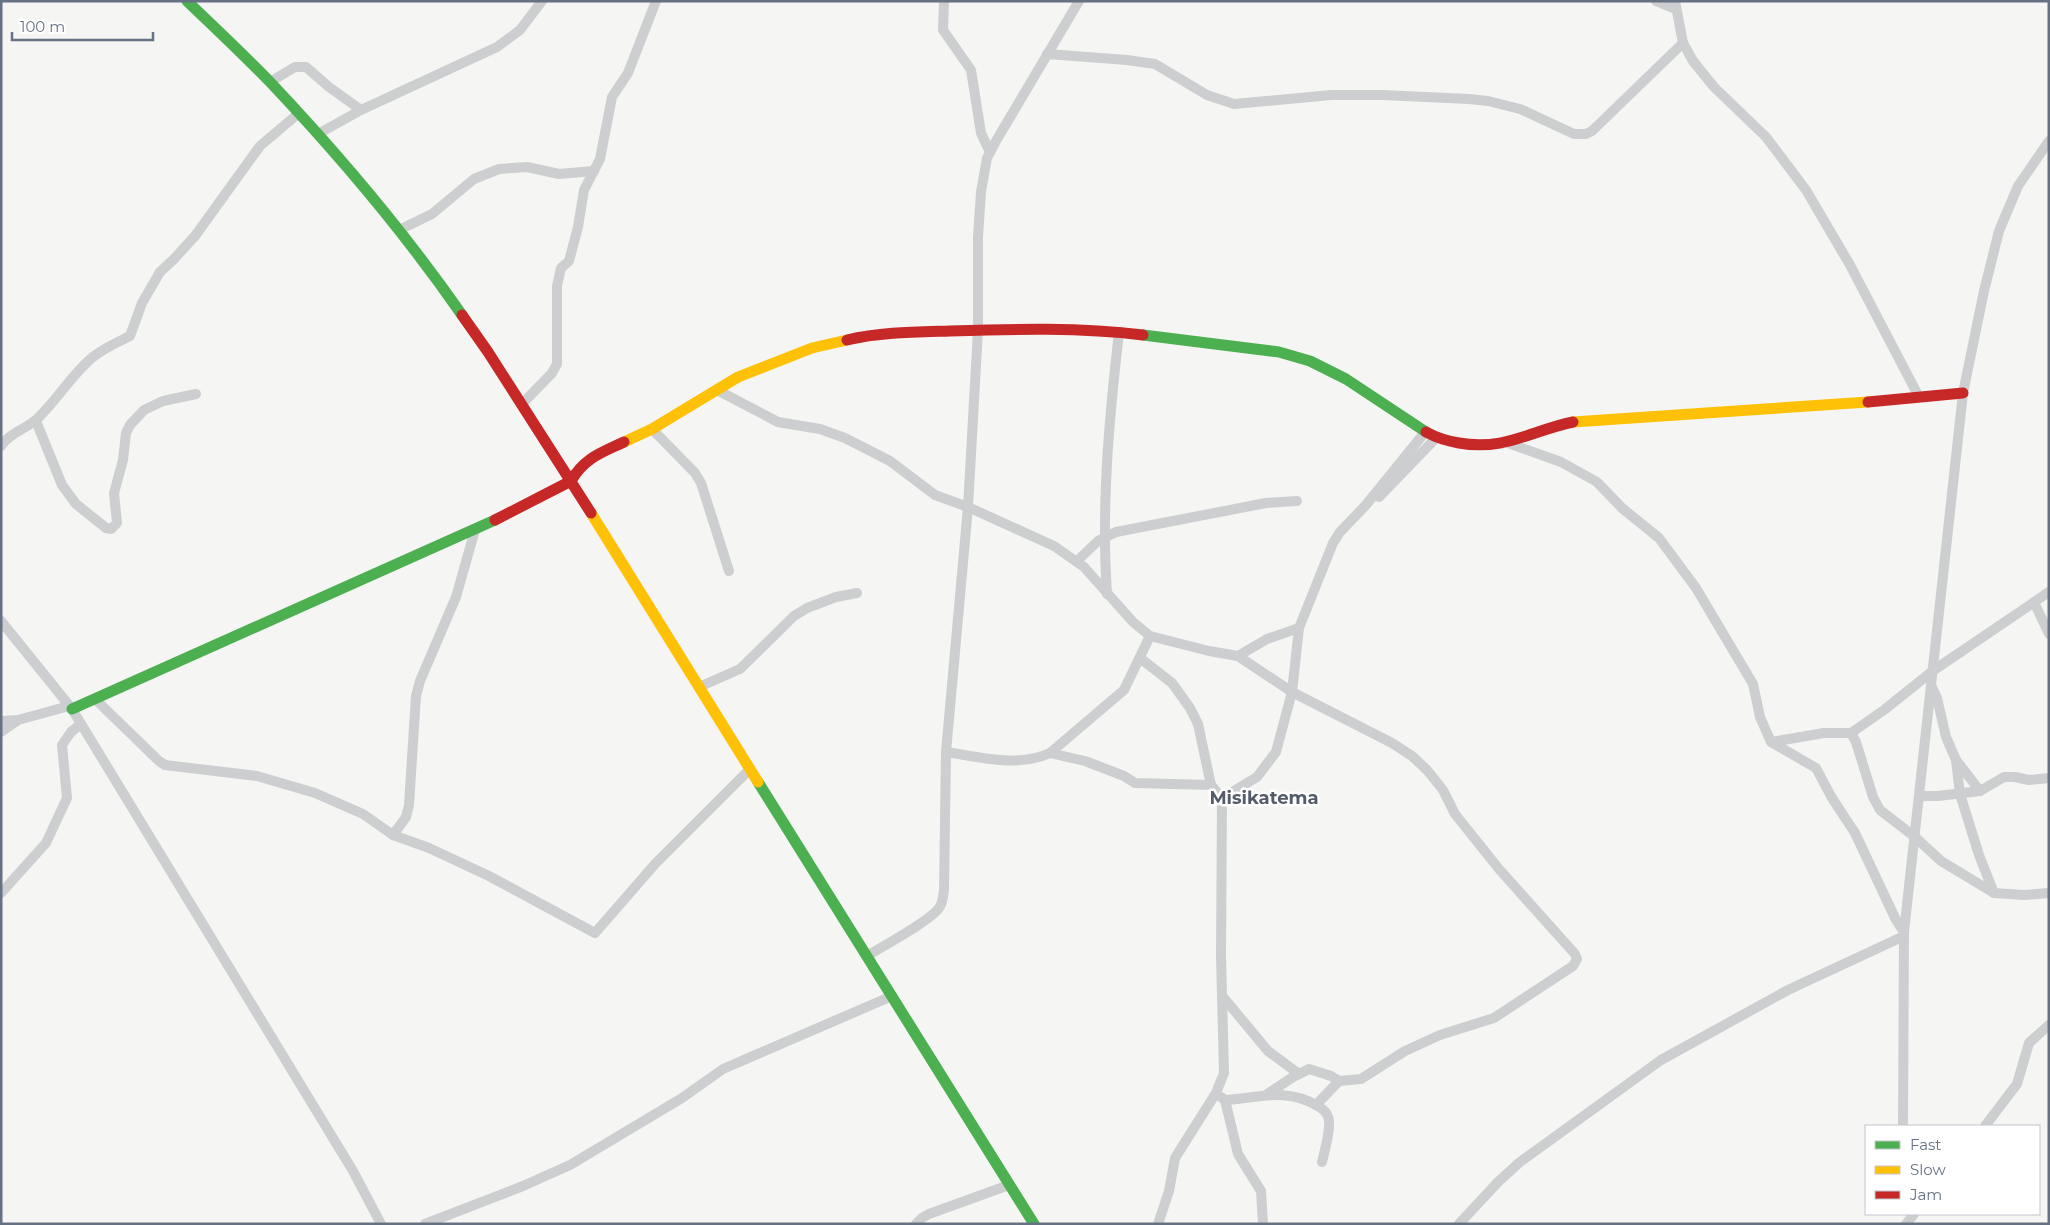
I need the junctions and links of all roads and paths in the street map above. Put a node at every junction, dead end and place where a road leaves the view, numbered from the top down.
1 (187, 1) edge
2 (542, 1) edge
3 (656, 1) edge
4 (944, 1) edge
5 (1079, 1) edge
6 (1656, 1) edge
7 (1675, 5) edge
8 (1683, 43) junction
9 (1047, 54) junction
10 (270, 82) junction
11 (361, 110) junction
12 (299, 114) junction
13 (318, 134) junction
14 (2049, 141) edge
15 (990, 152) junction
16 (594, 171) junction
17 (399, 230) junction
18 (978, 330) junction
19 (1119, 332) junction
20 (717, 390) junction
21 (1963, 393) junction
22 (196, 394) dead end
23 (1920, 397) junction
24 (522, 404) junction
25 (36, 420) junction
26 (652, 429) junction
27 (1426, 431) junction
28 (1436, 438) junction
29 (1508, 443) junction
30 (1, 446) edge
31 (571, 481) junction
32 (1297, 501) dead end
33 (1366, 506) junction
34 (968, 507) junction
35 (475, 530) junction
36 (1105, 536) junction
37 (1078, 561) junction
38 (729, 570) dead end
39 (2049, 592) edge
40 (857, 593) dead end
41 (1107, 594) junction
42 (2034, 602) junction
43 (1, 621) edge
44 (1299, 628) junction
45 (2049, 634) edge
46 (1150, 636) junction
47 (1238, 656) junction
48 (1140, 658) junction
49 (1934, 670) junction
50 (1932, 686) junction
51 (699, 687) junction
52 (1292, 692) junction
53 (95, 699) junction
54 (71, 707) junction
55 (18, 720) junction
56 (1, 721) edge
57 (81, 724) junction
58 (1, 732) edge
59 (1851, 733) junction
60 (1772, 742) junction
61 (946, 752) junction
62 (1050, 753) junction
63 (1956, 760) junction
64 (750, 769) junction
65 (2049, 778) edge
66 (1211, 785) junction
67 (1980, 791) junction
68 (1960, 794) junction
69 (1920, 796) junction
70 (1222, 798) junction
71 (393, 835) junction
72 (1915, 837) junction
73 (1, 893) edge
74 (1994, 893) junction
75 (2049, 893) edge
76 (1904, 934) junction
77 (867, 956) junction
78 (892, 996) junction
79 (1223, 997) junction
80 (2049, 1025) edge
81 (1299, 1074) junction
82 (1339, 1081) junction
83 (1266, 1095) junction
84 (1221, 1097) junction
85 (1316, 1105) junction
86 (1903, 1125) edge
87 (1986, 1125) edge
88 (1322, 1162) dead end
89 (1009, 1186) junction
90 (1913, 1215) edge
91 (381, 1224) edge
92 (425, 1224) edge
93 (916, 1224) edge
94 (1034, 1224) edge
95 (1158, 1224) edge
96 (1263, 1224) edge
97 (1459, 1224) edge
98 (1904, 1224) edge

1 - 10 main road
2 - 11 street
3 - 16 street
4 - 15 street
5 - 9 street
6 - 7 street
7 - 8 street
8 - 9 street
8 - 23 street
9 - 15 street
10 - 11 street
10 - 12 main road
11 - 13 street
12 - 13 main road
12 - 25 street
13 - 17 main road
14 - 21 street
15 - 18 street
16 - 17 street
16 - 24 street
17 - 24 main road
18 - 19 main road
18 - 20 main road
18 - 34 street
19 - 27 main road
19 - 36 street
20 - 26 main road
20 - 34 street
21 - 23 main road
21 - 49 street
22 - 25 street
23 - 29 main road
24 - 31 main road
25 - 30 street
26 - 31 main road
26 - 38 street
27 - 28 main road
27 - 33 street
28 - 29 main road
28 - 33 street
29 - 60 street
31 - 35 main road
31 - 51 main road
32 - 36 street
33 - 44 street
34 - 37 street
34 - 61 street
35 - 53 main road
35 - 71 street
36 - 37 street
36 - 41 street
37 - 41 street
39 - 42 street
40 - 51 street
41 - 46 street
42 - 45 street
42 - 49 street
43 - 54 street
44 - 47 street
44 - 52 street
46 - 47 street
46 - 48 street
47 - 52 street
48 - 62 street
48 - 66 street
49 - 50 street
49 - 59 street
50 - 63 street
50 - 69 street
51 - 64 main road
52 - 70 street
52 - 82 street
53 - 54 main road
53 - 71 street
54 - 55 street
54 - 57 street
55 - 56 street
55 - 58 street
57 - 73 street
57 - 91 street
59 - 60 street
59 - 72 street
60 - 76 street
61 - 62 street
61 - 77 street
62 - 66 street
63 - 67 street
63 - 68 street
64 - 71 street
64 - 77 main road
65 - 67 street
66 - 70 street
67 - 68 street
68 - 69 street
68 - 74 street
69 - 72 street
70 - 79 street
72 - 74 street
72 - 76 street
74 - 75 street
76 - 86 street
76 - 97 street
77 - 78 main road
78 - 89 main road
78 - 92 street
79 - 81 street
79 - 84 street
80 - 87 street
81 - 82 street
81 - 83 street
82 - 85 street
83 - 84 street
83 - 85 street
84 - 95 street
84 - 96 street
85 - 88 street
89 - 93 street
89 - 94 main road
90 - 98 street

